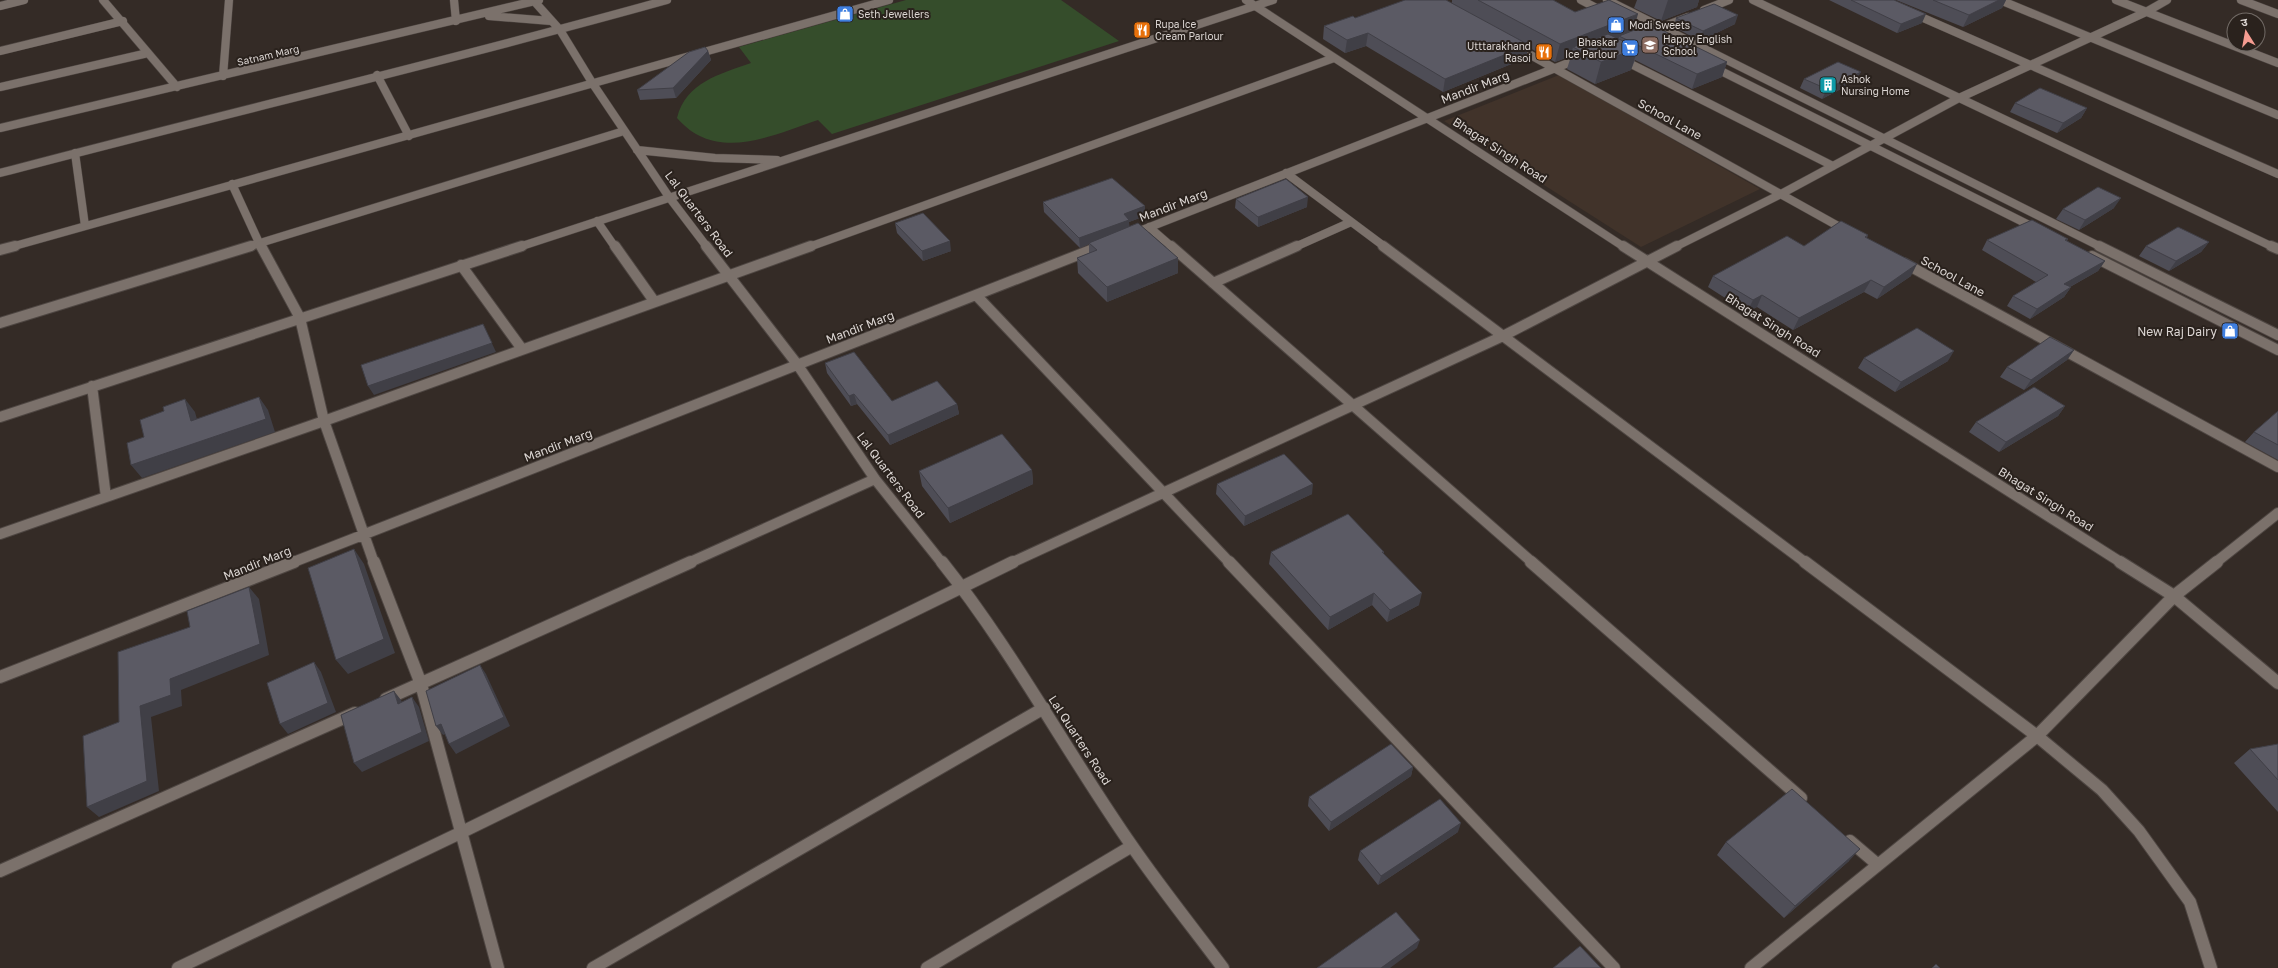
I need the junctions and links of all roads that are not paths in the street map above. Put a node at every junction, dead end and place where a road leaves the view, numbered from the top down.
1 (24, 0) edge
2 (104, 0) edge
3 (229, 0) edge
4 (454, 0) edge
5 (668, 0) edge
6 (889, 0) edge
7 (1246, 0) edge
8 (1273, 0) edge
9 (1581, 0) edge
10 (1606, 0) edge
11 (1729, 0) edge
12 (1754, 0) edge
13 (2000, 0) edge
14 (2116, 0) edge
15 (2167, 0) edge
16 (2241, 0) edge
17 (537, 1) edge
18 (0, 6) edge
19 (1255, 6) junction
20 (1904, 10) edge
21 (2146, 12) junction
22 (2278, 14) edge
23 (482, 15) junction
24 (1614, 17) edge
25 (551, 20) junction
26 (123, 21) junction
27 (456, 21) junction
28 (1661, 28) junction
29 (560, 30) junction
30 (2089, 36) junction
31 (1659, 40) edge
32 (1508, 43) edge
33 (0, 51) edge
34 (148, 52) junction
35 (1610, 53) edge
36 (1589, 55) edge
37 (1334, 58) junction
38 (1704, 63) edge
39 (2278, 63) edge
40 (2028, 64) junction
41 (1554, 69) junction
42 (377, 75) junction
43 (224, 76) junction
44 (593, 84) junction
45 (0, 87) edge
46 (177, 87) junction
47 (1959, 98) junction
48 (2278, 115) edge
49 (1427, 118) junction
50 (0, 128) edge
51 (624, 131) junction
52 (409, 136) junction
53 (1884, 137) junction
54 (1871, 144) junction
55 (637, 150) junction
56 (75, 153) junction
57 (783, 160) junction
58 (1833, 166) junction
59 (0, 173) edge
60 (1286, 174) junction
61 (2278, 174) edge
62 (232, 184) junction
63 (1781, 194) junction
64 (669, 197) junction
65 (596, 221) junction
66 (1351, 222) junction
67 (85, 226) junction
68 (1150, 227) junction
69 (2046, 233) edge
70 (1856, 236) edge
71 (259, 243) junction
72 (2278, 249) edge
73 (0, 250) edge
74 (2082, 251) edge
75 (1898, 259) edge
76 (1646, 260) junction
77 (461, 265) junction
78 (728, 274) junction
79 (1213, 283) junction
80 (976, 295) junction
81 (654, 301) junction
82 (300, 318) junction
83 (0, 322) edge
84 (2278, 335) edge
85 (1503, 336) junction
86 (522, 349) junction
87 (2278, 350) edge
88 (797, 364) junction
89 (92, 386) junction
90 (1353, 405) junction
91 (0, 417) edge
92 (324, 420) junction
93 (2278, 467) edge
94 (875, 479) junction
95 (1163, 492) junction
96 (106, 497) junction
97 (2278, 513) edge
98 (0, 534) edge
99 (363, 534) junction
100 (961, 586) junction
101 (2174, 596) junction
102 (0, 677) edge
103 (2278, 683) edge
104 (421, 684) junction
105 (378, 703) edge
106 (1044, 708) junction
107 (363, 710) edge
108 (2037, 736) junction
109 (1811, 807) edge
110 (460, 833) junction
111 (1841, 833) edge
112 (1132, 846) junction
113 (1877, 864) junction
114 (0, 871) edge
115 (178, 968) edge
116 (498, 968) edge
117 (593, 968) edge
118 (927, 968) edge
119 (1223, 968) edge
120 (1614, 968) edge
121 (1752, 968) edge
122 (2212, 968) edge

1 - 18 street
2 - 26 street
3 - 43 street
4 - 27 street
5 - 29 street
6 - 44 street
7 - 19 street, Bhagat Singh Road
8 - 19 street
9 - 24 street
10 - 28 street
11 - 28 street
12 - 47 street
13 - 30 street
14 - 21 street
15 - 21 street
16 - 22 street
17 - 23 street, Satnam Marg
17 - 25 street, Lal Quarters Road
19 - 37 street, Bhagat Singh Road
19 - 57 street
20 - 40 street
21 - 30 street
21 - 39 street
23 - 25 street
23 - 27 street, Satnam Marg
25 - 29 street, Lal Quarters Road
26 - 33 street
26 - 34 street
27 - 43 street, Satnam Marg
28 - 31 street
28 - 53 street
29 - 42 street
29 - 44 street, Lal Quarters Road
30 - 40 street
30 - 48 street
32 - 41 street, School Lane
34 - 45 street
34 - 46 street
35 - 58 street
36 - 41 street, Mandir Marg
37 - 49 street, Bhagat Singh Road
37 - 78 street
38 - 54 street
40 - 47 street
40 - 61 street
41 - 49 street, Mandir Marg
41 - 63 street, School Lane
42 - 52 street
42 - 56 street
43 - 46 street, Satnam Marg
44 - 51 street, Lal Quarters Road
44 - 52 street
46 - 50 street, Satnam Marg
47 - 53 street
47 - 72 street
49 - 60 street, Mandir Marg
49 - 76 street, Bhagat Singh Road
51 - 55 street, Lal Quarters Road
51 - 71 street
52 - 62 street
53 - 54 street
53 - 84 street
54 - 58 street
54 - 69 street
55 - 57 street
55 - 64 street, Lal Quarters Road
56 - 59 street
56 - 67 street
57 - 64 street
58 - 63 street
60 - 66 street
60 - 68 street, Mandir Marg
62 - 67 street
62 - 71 street
63 - 70 street, School Lane
63 - 76 street
64 - 65 street
64 - 78 street, Lal Quarters Road
65 - 77 street
65 - 81 street
66 - 79 street
66 - 85 street
67 - 73 street
68 - 79 street
68 - 80 street, Mandir Marg
71 - 82 street
71 - 83 street
74 - 87 street
75 - 93 street, School Lane
76 - 85 street
76 - 101 street, Bhagat Singh Road
77 - 82 street
77 - 86 street
78 - 81 street
78 - 88 street, Lal Quarters Road
79 - 90 street
80 - 88 street, Mandir Marg
80 - 95 street
81 - 86 street
82 - 89 street
82 - 92 street
85 - 90 street
85 - 108 street
86 - 92 street
88 - 94 street, Lal Quarters Road
88 - 99 street, Mandir Marg
89 - 91 street
89 - 96 street
90 - 95 street
90 - 109 street
92 - 96 street
92 - 99 street
94 - 100 street, Lal Quarters Road
94 - 104 street
95 - 100 street
95 - 120 street
96 - 98 street
97 - 101 street
99 - 102 street, Mandir Marg
99 - 104 street
100 - 106 street, Lal Quarters Road
100 - 110 street
101 - 103 street, Bhagat Singh Road
101 - 108 street
104 - 105 street
104 - 110 street
106 - 112 street, Lal Quarters Road
106 - 117 street
107 - 114 street
108 - 113 street
108 - 122 street
110 - 115 street
110 - 116 street
111 - 113 street
112 - 118 street
112 - 119 street, Lal Quarters Road
113 - 121 street

